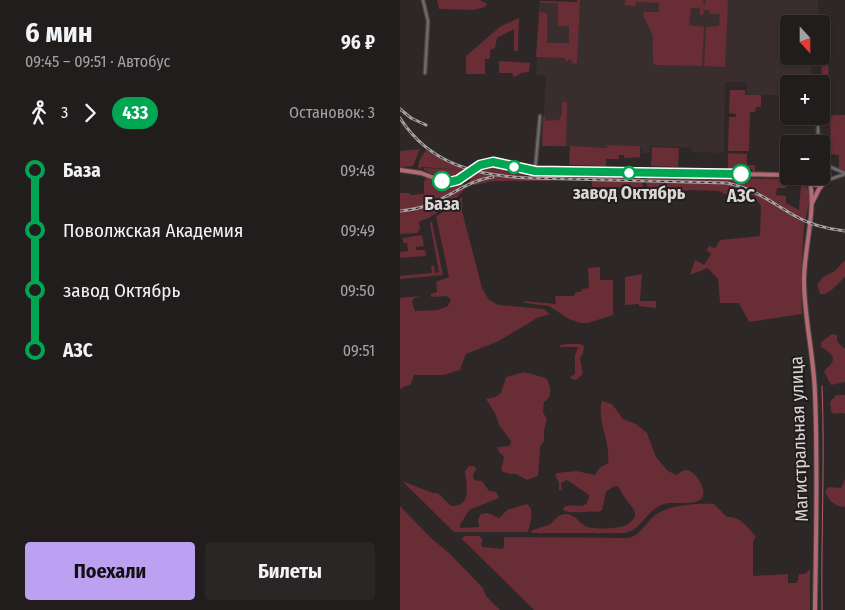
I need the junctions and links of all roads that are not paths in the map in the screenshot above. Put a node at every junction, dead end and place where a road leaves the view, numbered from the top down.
1 (423, 0) edge
2 (425, 73) dead end
3 (540, 116) dead end
4 (830, 167) edge
5 (400, 170) edge
6 (535, 171) junction
7 (845, 173) edge
8 (780, 175) edge
9 (830, 179) edge
10 (810, 185) edge
11 (822, 185) edge
12 (812, 205) junction
13 (815, 610) edge

1 - 2 street
3 - 6 street
4 - 7 street
5 - 6 main road
6 - 8 main road
7 - 9 street
10 - 12 main road
11 - 12 main road
12 - 13 main road, Магистральная улица

